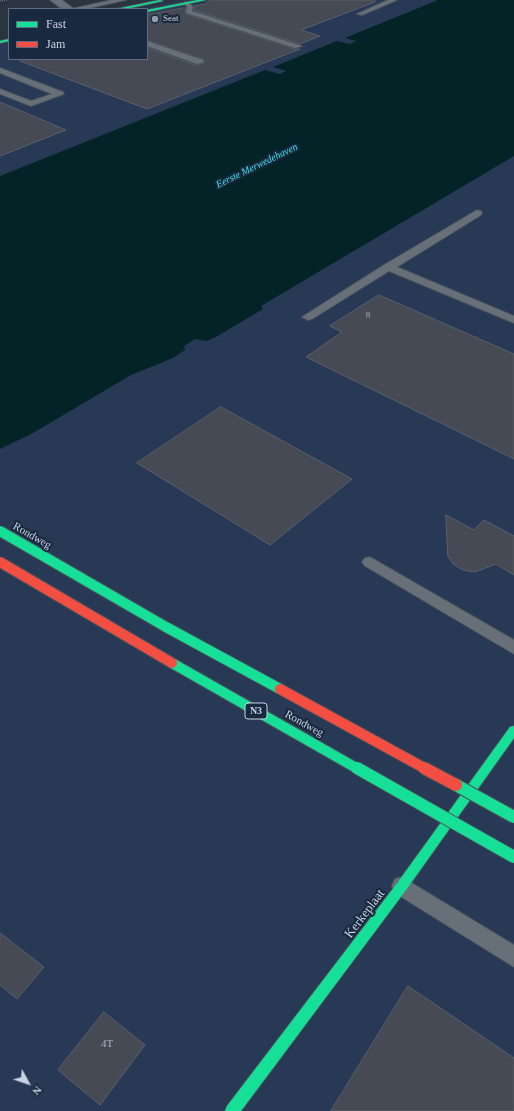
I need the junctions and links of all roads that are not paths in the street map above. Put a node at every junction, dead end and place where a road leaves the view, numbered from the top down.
1 (55, 0) edge
2 (166, 0) edge
3 (204, 0) edge
4 (394, 0) edge
5 (187, 3) junction
6 (119, 4) edge
7 (150, 5) edge
8 (67, 8) edge
9 (83, 8) edge
10 (360, 14) dead end
11 (148, 43) edge
12 (298, 46) dead end
13 (200, 62) dead end
14 (0, 70) edge
15 (0, 91) edge
16 (477, 212) dead end
17 (388, 267) junction
18 (308, 317) dead end
19 (514, 320) edge
20 (0, 531) edge
21 (0, 562) edge
22 (370, 562) dead end
23 (514, 648) edge
24 (514, 730) edge
25 (508, 751) edge
26 (514, 817) edge
27 (514, 857) edge
28 (402, 886) junction
29 (514, 957) edge
30 (232, 1111) edge

1 - 8 street
2 - 7 main road
3 - 5 main road
4 - 10 lane
5 - 7 main road
5 - 12 lane
6 - 7 main road
6 - 9 lane
11 - 13 lane
14 - 15 lane
16 - 17 lane
17 - 18 lane
17 - 19 lane
20 - 26 main road, Rondweg, bridge
21 - 27 main road, Rondweg / N3, bridge
22 - 23 lane
24 - 25 main road, Kerkeplaat
25 - 28 main road, Kerkeplaat
28 - 29 lane
28 - 30 main road, Kerkeplaat

